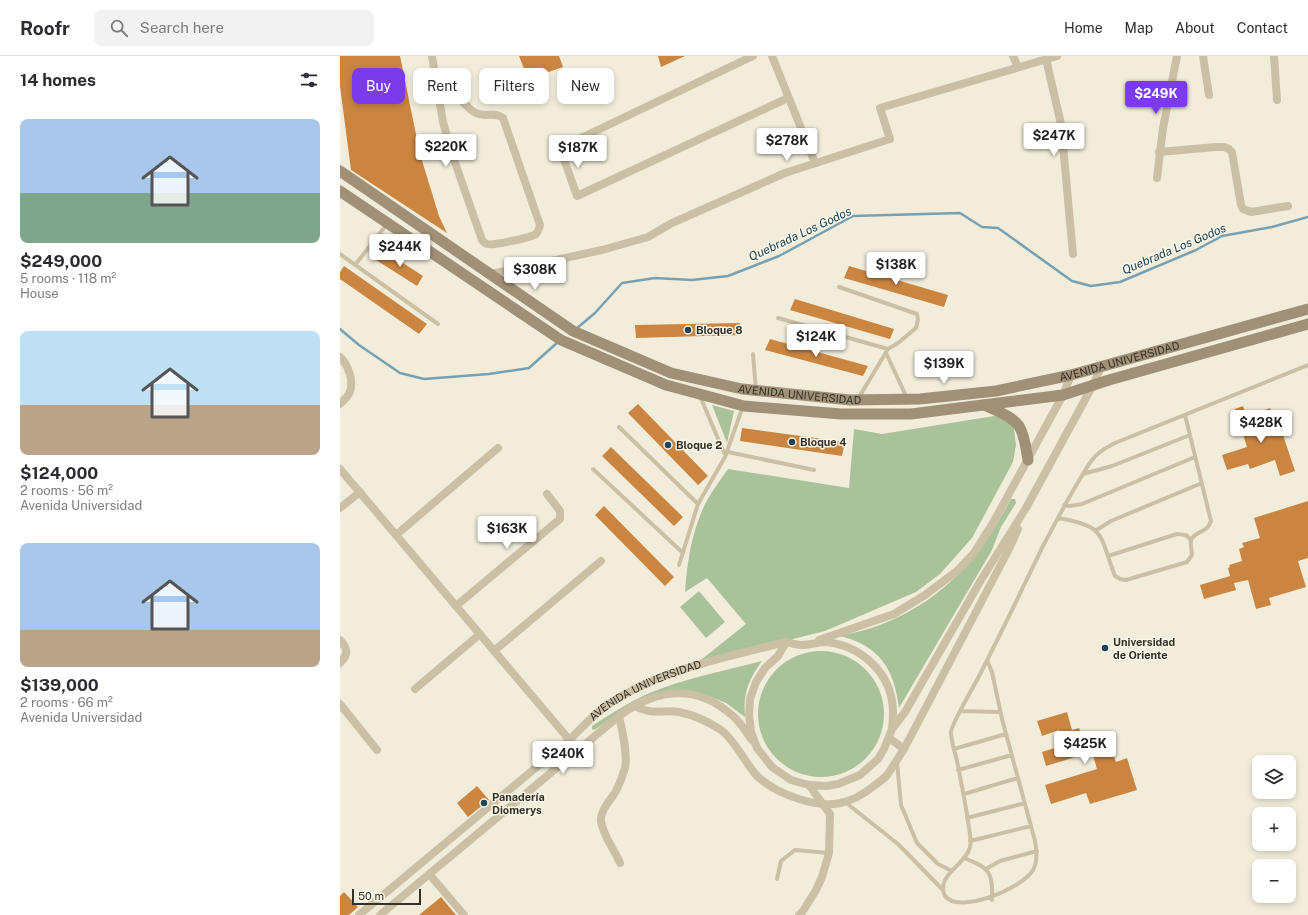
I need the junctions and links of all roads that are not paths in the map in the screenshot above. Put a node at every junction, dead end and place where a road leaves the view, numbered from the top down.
1 (432, 56) edge
2 (753, 56) edge
3 (772, 56) edge
4 (1013, 56) edge
5 (1057, 56) edge
6 (1177, 56) edge
7 (1203, 56) edge
8 (1274, 56) edge
9 (1046, 59) junction
10 (1018, 67) junction
11 (434, 68) edge
12 (437, 83) joint
13 (1209, 95) dead end
14 (788, 98) junction
15 (1277, 100) dead end
16 (1159, 152) junction
17 (815, 163) junction
18 (340, 171) edge
19 (1157, 178) dead end
20 (340, 190) edge
21 (1288, 206) dead end
22 (388, 223) junction
23 (340, 254) edge
24 (1074, 254) dead end
25 (355, 265) junction
26 (490, 274) junction
27 (839, 288) dead end
28 (1308, 309) edge
29 (778, 318) dead end
30 (438, 324) dead end
31 (1308, 324) edge
32 (887, 351) junction
33 (753, 354) dead end
34 (340, 357) edge
35 (1308, 365) edge
36 (1101, 366) junction
37 (1071, 375) junction
38 (1093, 385) junction
39 (756, 390) junction
40 (699, 394) junction
41 (1063, 395) junction
42 (857, 400) junction
43 (908, 400) junction
44 (340, 404) edge
45 (984, 405) junction
46 (744, 406) junction
47 (1185, 415) junction
48 (619, 427) dead end
49 (1190, 435) junction
50 (498, 448) dead end
51 (725, 452) junction
52 (1195, 456) junction
53 (1028, 460) junction
54 (340, 469) edge
55 (594, 469) dead end
56 (814, 470) dead end
57 (1083, 474) junction
58 (1202, 483) junction
59 (360, 492) junction
60 (547, 494) dead end
61 (698, 504) junction
62 (1064, 505) junction
63 (340, 508) edge
64 (1026, 508) junction
65 (1058, 518) junction
66 (1095, 531) junction
67 (396, 535) junction
68 (1191, 540) junction
69 (683, 553) junction
70 (1108, 556) junction
71 (601, 561) dead end
72 (679, 565) dead end
73 (456, 606) junction
74 (480, 634) junction
75 (340, 640) edge
76 (786, 642) junction
77 (812, 643) junction
78 (494, 651) junction
79 (987, 660) junction
80 (340, 663) edge
81 (415, 689) dead end
82 (340, 704) edge
83 (635, 706) junction
84 (961, 711) junction
85 (1000, 712) junction
86 (619, 716) junction
87 (892, 729) junction
88 (1006, 734) junction
89 (889, 738) junction
90 (569, 740) junction
91 (757, 748) junction
92 (904, 749) junction
93 (954, 749) junction
94 (377, 750) dead end
95 (578, 750) junction
96 (1012, 755) junction
97 (897, 759) junction
98 (958, 770) junction
99 (1018, 778) junction
100 (809, 786) junction
101 (964, 794) junction
102 (845, 802) junction
103 (1025, 803) junction
104 (824, 805) junction
105 (967, 818) junction
106 (1031, 826) junction
107 (970, 841) junction
108 (1037, 851) junction
109 (829, 853) junction
110 (964, 858) junction
111 (620, 863) dead end
112 (986, 869) junction
113 (952, 871) junction
114 (430, 874) junction
115 (777, 879) dead end
116 (943, 890) junction
117 (992, 900) junction
118 (358, 915) edge
119 (380, 915) edge
120 (464, 915) edge
121 (799, 915) edge

1 - 11 street
2 - 14 street
3 - 14 street
4 - 10 street
5 - 9 street
6 - 16 street
7 - 13 street
8 - 15 street
9 - 10 street
9 - 24 street
10 - 17 street
12 - 12 street
14 - 17 street
16 - 19 street
16 - 21 street
17 - 26 street
18 - 26 street, AVENIDA UNIVERSIDAD
20 - 22 street, AVENIDA UNIVERSIDAD
22 - 25 lane
22 - 40 street, AVENIDA UNIVERSIDAD
23 - 25 lane
25 - 30 lane
26 - 39 street, AVENIDA UNIVERSIDAD
27 - 32 lane
28 - 36 street, AVENIDA UNIVERSIDAD
29 - 32 lane
31 - 38 street, AVENIDA UNIVERSIDAD
32 - 42 lane
32 - 43 lane
33 - 39 lane
34 - 44 street
35 - 47 lane
36 - 37 street, AVENIDA UNIVERSIDAD
36 - 38 street
37 - 41 street
37 - 43 street, AVENIDA UNIVERSIDAD
38 - 41 street, AVENIDA UNIVERSIDAD
38 - 64 street
39 - 42 street, AVENIDA UNIVERSIDAD
40 - 46 street, AVENIDA UNIVERSIDAD
40 - 51 lane
41 - 45 street, AVENIDA UNIVERSIDAD
41 - 53 street
42 - 43 street, AVENIDA UNIVERSIDAD
45 - 46 street, AVENIDA UNIVERSIDAD
45 - 53 street
46 - 51 lane
47 - 49 lane
47 - 57 lane
48 - 61 lane
49 - 52 lane
49 - 57 lane
50 - 67 street
51 - 56 lane
51 - 61 lane
52 - 58 lane
52 - 62 lane
53 - 77 street
54 - 59 street
55 - 69 lane
57 - 62 lane
58 - 66 lane
58 - 68 lane
59 - 63 street
59 - 67 street
60 - 73 street
61 - 69 lane
62 - 65 lane
64 - 87 street
64 - 92 street
65 - 66 lane
65 - 79 lane
66 - 70 lane
67 - 73 street
68 - 70 lane
68 - 70 lane
69 - 72 lane
71 - 78 street
73 - 74 street
74 - 78 street
74 - 81 street
75 - 80 street
76 - 77 street
76 - 90 street, AVENIDA UNIVERSIDAD
76 - 91 street
77 - 87 street
78 - 90 street
79 - 84 lane
79 - 85 lane
82 - 94 street
83 - 86 street, AVENIDA UNIVERSIDAD
83 - 91 street, AVENIDA UNIVERSIDAD
83 - 104 street
84 - 85 lane
84 - 93 lane
85 - 88 lane
86 - 95 street, AVENIDA UNIVERSIDAD
86 - 111 street
87 - 89 street
88 - 93 lane
88 - 96 lane
89 - 92 street
89 - 100 street
90 - 95 street
90 - 118 street, AVENIDA UNIVERSIDAD
91 - 100 street, AVENIDA UNIVERSIDAD
92 - 97 street
93 - 98 lane
95 - 114 street, AVENIDA UNIVERSIDAD
96 - 98 lane
96 - 99 lane
97 - 102 street
97 - 113 lane
98 - 101 lane
99 - 101 lane
99 - 103 lane
100 - 104 street
101 - 105 lane
102 - 104 street
102 - 116 lane
103 - 105 lane
103 - 106 lane
104 - 109 street
105 - 107 lane
106 - 107 lane
106 - 108 lane
107 - 110 lane
108 - 112 lane
108 - 117 lane
109 - 115 lane
109 - 121 street
110 - 112 lane
110 - 113 lane
112 - 117 lane
113 - 116 lane
114 - 119 street, AVENIDA UNIVERSIDAD
114 - 120 street
116 - 117 lane

